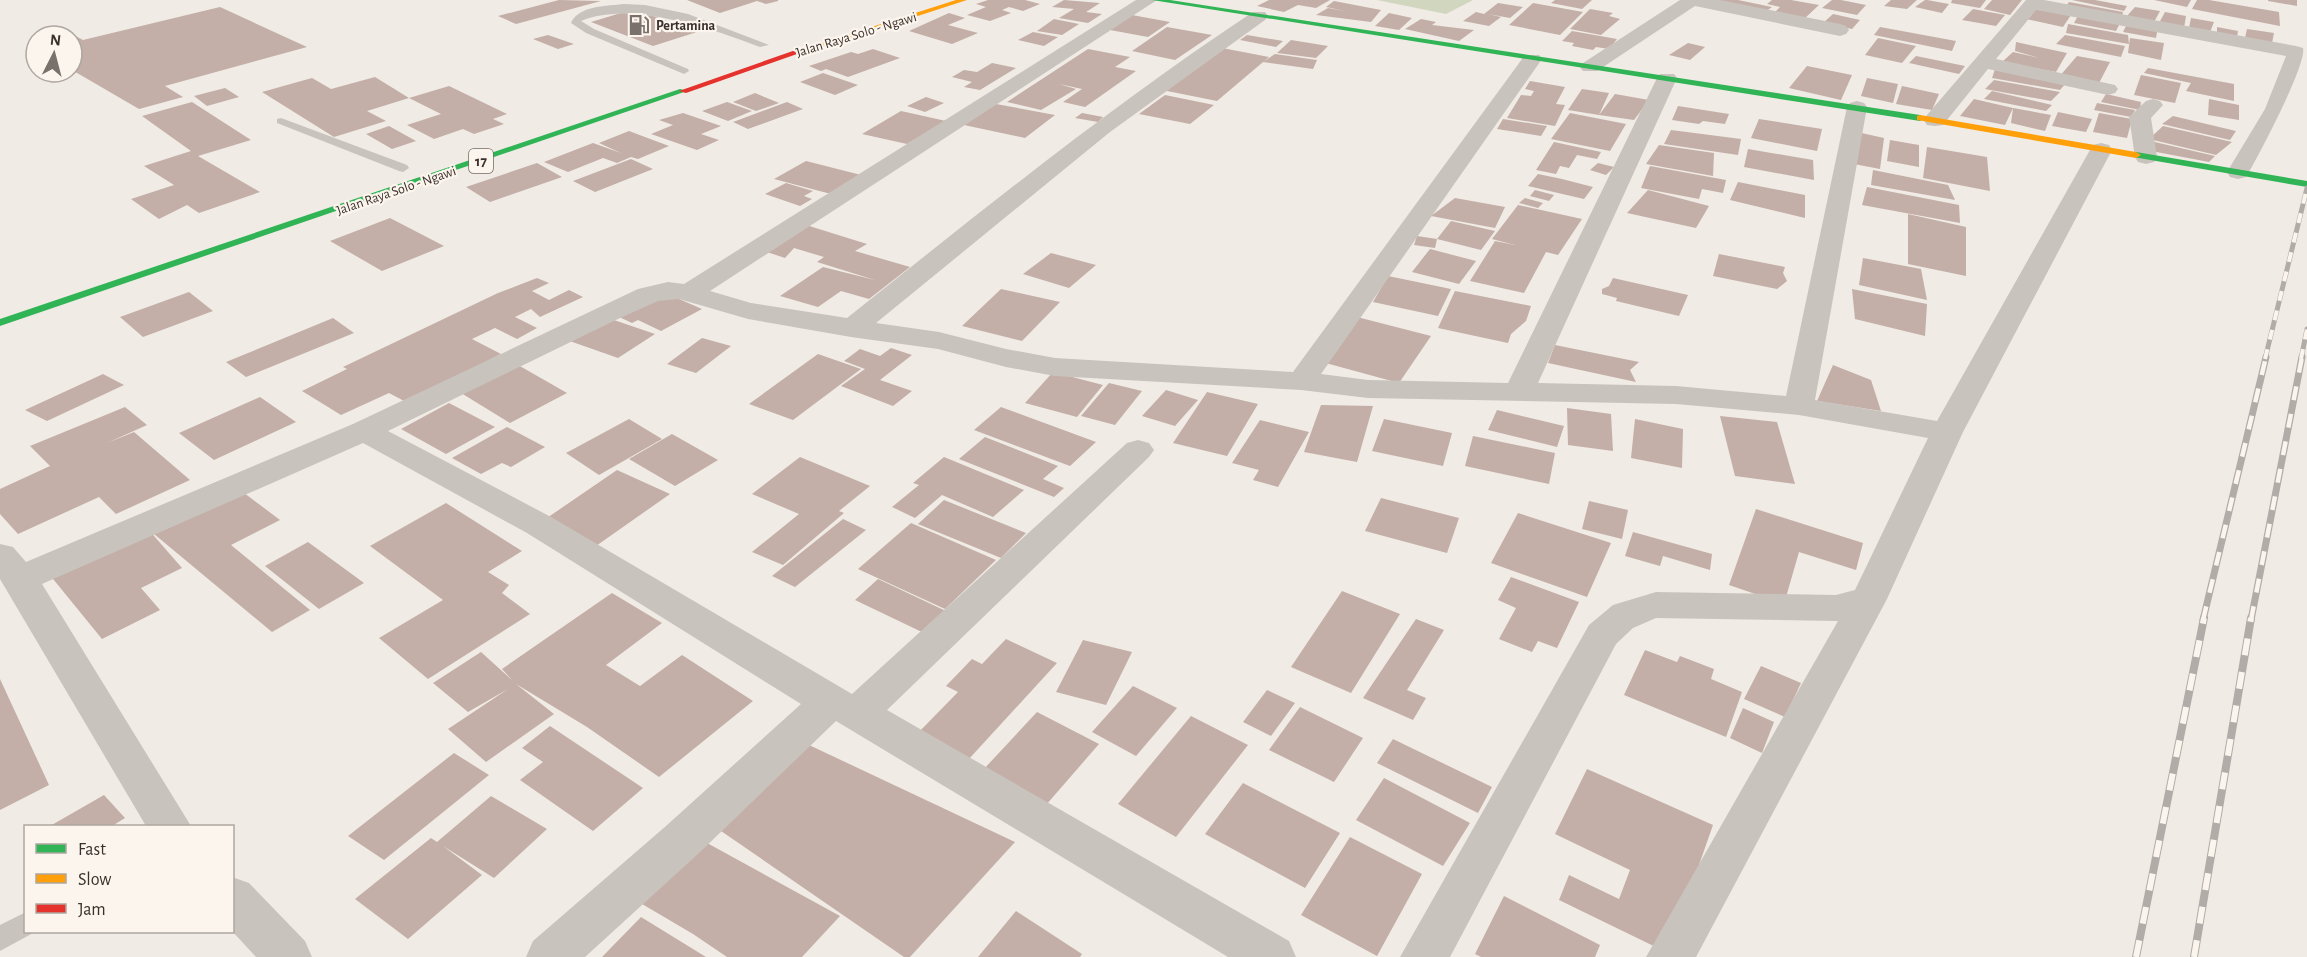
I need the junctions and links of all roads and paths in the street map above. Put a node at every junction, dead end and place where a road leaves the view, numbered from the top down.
1 (963, 0) edge
2 (1148, 0) edge
3 (1156, 0) edge
4 (1693, 0) edge
5 (2034, 2) edge
6 (1259, 16) junction
7 (1840, 30) dead end
8 (769, 43) joint
9 (744, 51) dead end
10 (1532, 59) junction
11 (1984, 62) junction
12 (1590, 67) junction
13 (689, 69) joint
14 (1667, 78) junction
15 (661, 79) dead end
16 (2108, 89) dead end
17 (2153, 105) dead end
18 (1857, 107) junction
19 (1935, 120) junction
20 (281, 121) dead end
21 (2101, 150) junction
22 (2146, 157) junction
23 (409, 166) joint
24 (2238, 172) junction
25 (381, 176) dead end
26 (2307, 184) edge
27 (690, 292) junction
28 (0, 323) edge
29 (851, 329) junction
30 (1301, 381) junction
31 (1519, 392) junction
32 (1799, 406) junction
33 (364, 431) junction
34 (1947, 432) junction
35 (1138, 450) dead end
36 (10, 568) edge
37 (1869, 599) junction
38 (844, 708) junction
39 (168, 825) edge
40 (234, 900) edge
41 (24, 925) edge
42 (0, 939) edge
43 (288, 957) edge
44 (550, 957) edge
45 (1272, 957) edge
46 (1424, 957) edge
47 (1670, 957) edge

1 - 28 main road, Jalan Raya Solo - Ngawi / 17
2 - 27 street
3 - 6 main road
4 - 7 street
4 - 12 street
5 - 11 street
5 - 24 street
6 - 10 main road
6 - 29 street
8 - 9 main road
8 - 13 lane
10 - 12 main road
10 - 30 street
11 - 16 street
11 - 19 street
12 - 14 main road
13 - 15 main road
14 - 18 main road
14 - 31 street
17 - 22 street
18 - 19 main road
18 - 32 street
19 - 21 main road
20 - 23 lane
21 - 22 main road
21 - 34 street
22 - 24 main road
23 - 25 main road, Jalan Raya Solo - Ngawi
24 - 26 main road
27 - 29 street
27 - 33 street
29 - 30 street
30 - 31 street
31 - 32 street
32 - 34 street
33 - 36 street
33 - 38 street
34 - 37 street
35 - 38 street
36 - 39 street
37 - 46 street
37 - 47 street
38 - 44 street
38 - 45 street
40 - 43 street
41 - 42 lane

